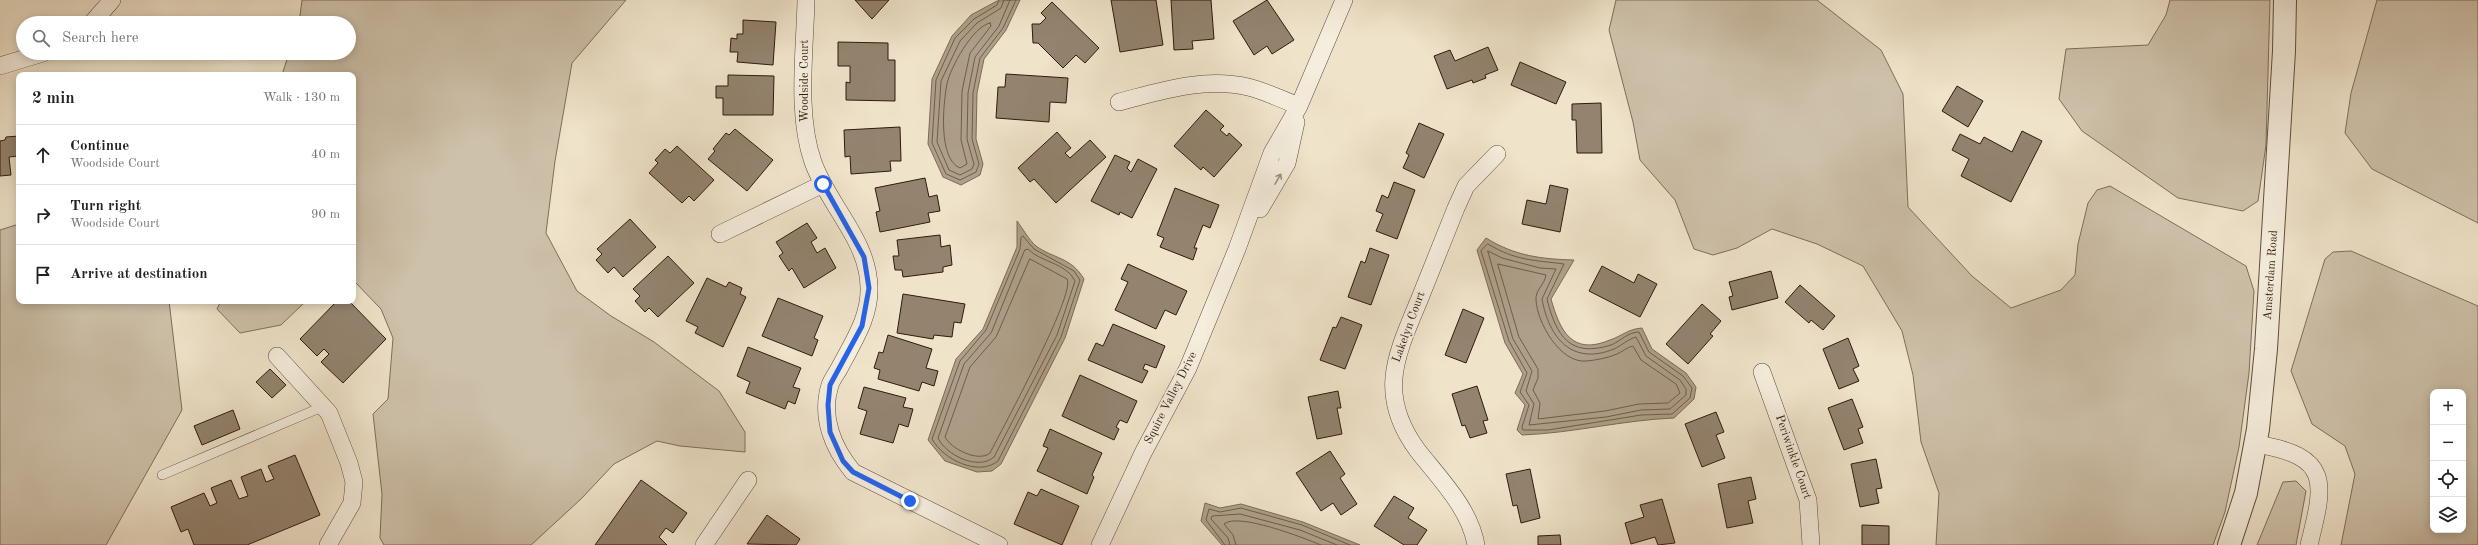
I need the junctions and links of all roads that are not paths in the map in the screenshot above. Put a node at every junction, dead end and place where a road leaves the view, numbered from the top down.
1 (112, 0) edge
2 (806, 0) edge
3 (1344, 0) edge
4 (2285, 0) edge
5 (98, 16) edge
6 (20, 60) edge
7 (0, 66) edge
8 (1119, 102) dead end
9 (1299, 106) junction
10 (1497, 154) dead end
11 (823, 184) junction
12 (720, 234) dead end
13 (277, 356) dead end
14 (1762, 372) dead end
15 (322, 407) junction
16 (2256, 444) junction
17 (162, 475) dead end
18 (748, 480) dead end
19 (328, 545) edge
20 (704, 545) edge
21 (999, 545) edge
22 (1100, 545) edge
23 (1476, 545) edge
24 (1811, 545) edge
25 (2229, 545) edge
26 (2310, 545) edge

1 - 5 street
2 - 11 street, Woodside Court
3 - 9 street, Squire Valley Drive
4 - 16 street, Amsterdam Road
6 - 7 street
8 - 9 street
9 - 22 street, Squire Valley Drive
10 - 23 street, Lakelyn Court
11 - 12 street
11 - 21 street, Woodside Court
13 - 15 street
14 - 24 street, Periwinkle Court
15 - 17 lane
15 - 19 street
16 - 25 street, Amsterdam Road
16 - 26 street
18 - 20 street

